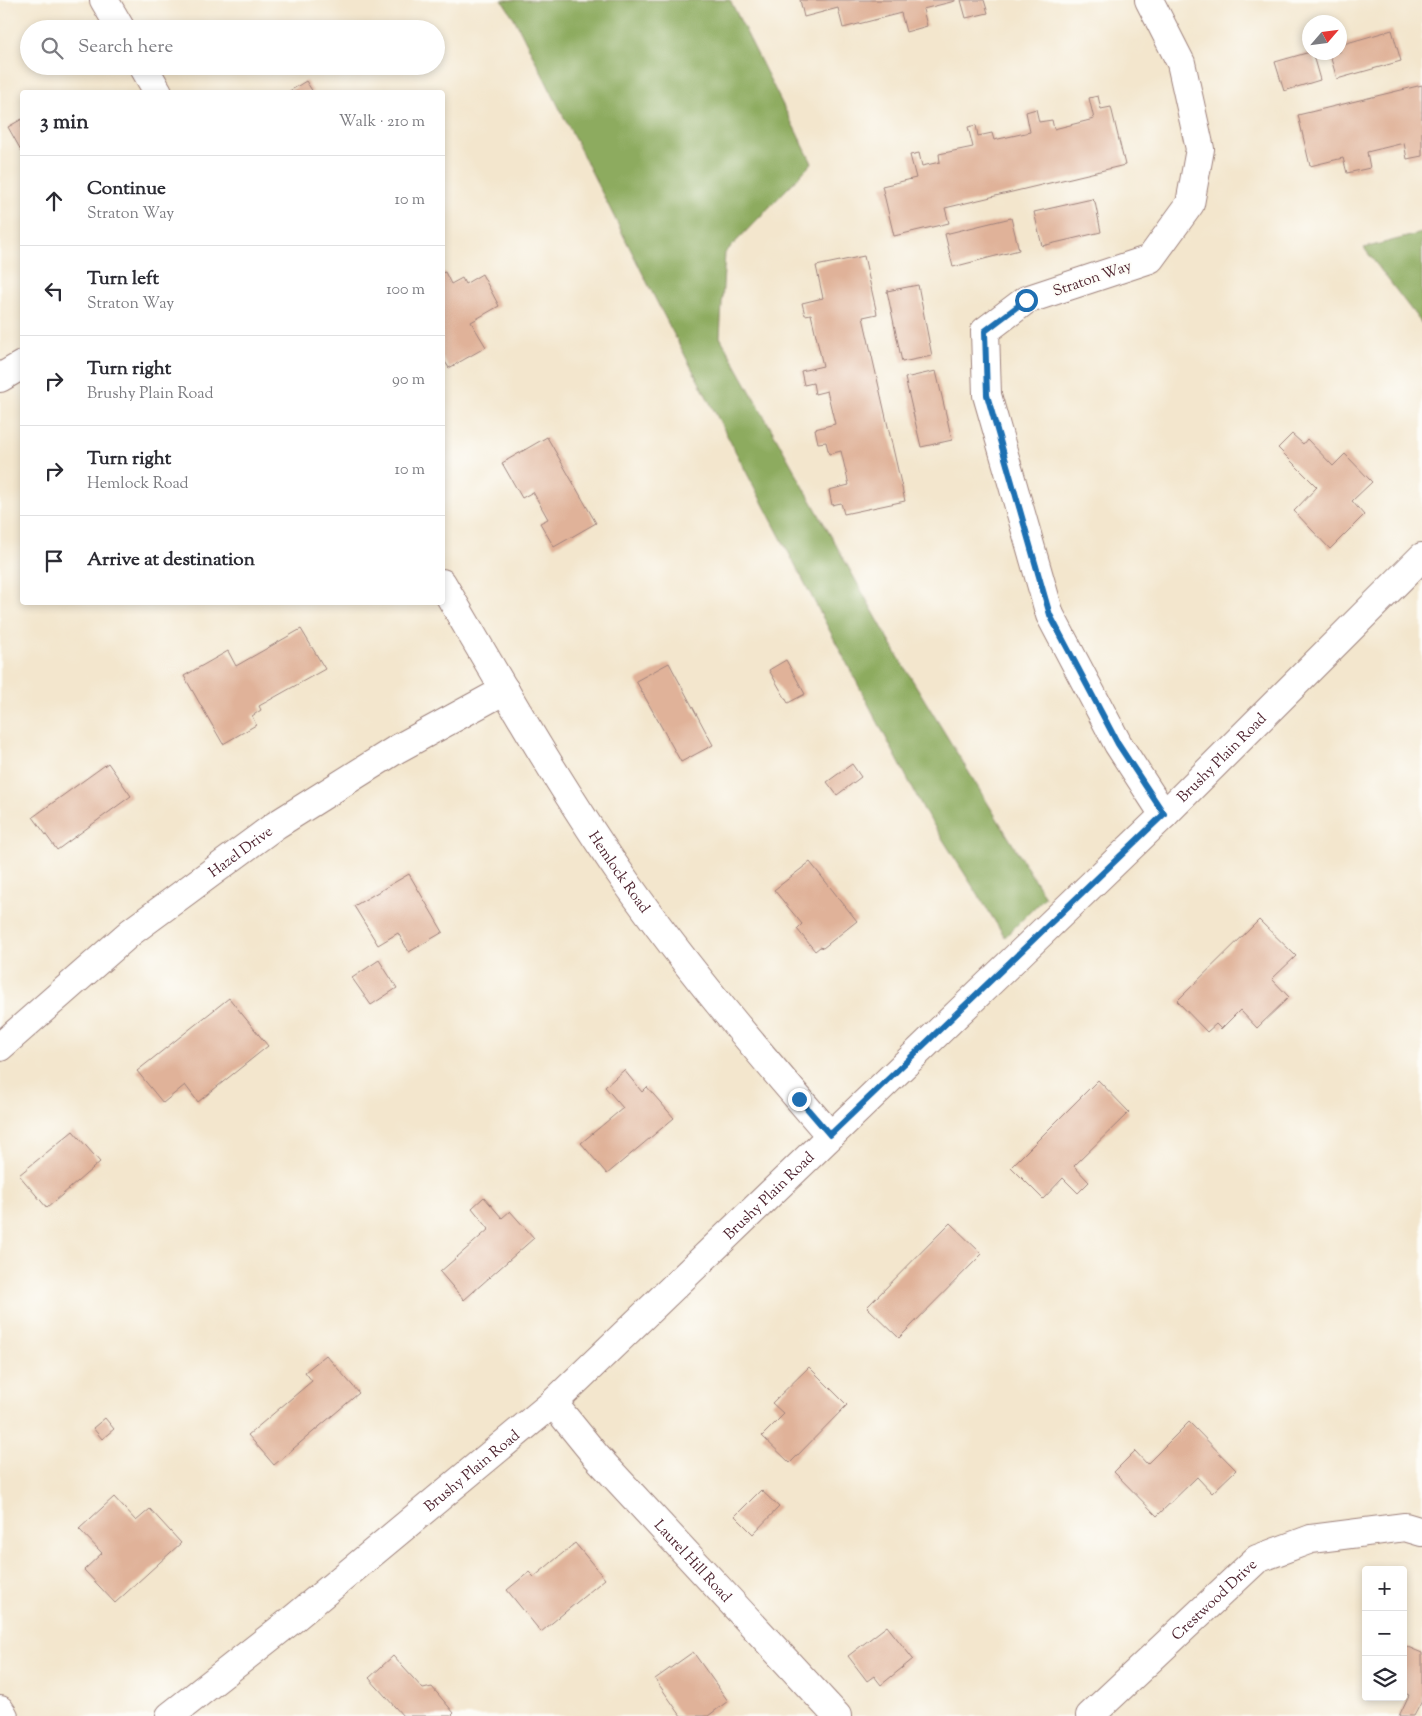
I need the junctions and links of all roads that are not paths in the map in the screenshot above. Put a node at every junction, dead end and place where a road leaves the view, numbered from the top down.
1 (104, 0) edge
2 (1149, 0) edge
3 (116, 20) edge
4 (148, 75) edge
5 (157, 90) edge
6 (20, 366) edge
7 (0, 378) edge
8 (1422, 557) edge
9 (445, 588) edge
10 (505, 690) junction
11 (1164, 814) junction
12 (0, 1047) edge
13 (830, 1135) junction
14 (553, 1403) junction
15 (1422, 1532) edge
16 (0, 1710) edge
17 (4, 1716) edge
18 (170, 1716) edge
19 (837, 1716) edge
20 (1090, 1716) edge

1 - 3 street
2 - 11 street, Straton Way
4 - 5 street
6 - 7 street
8 - 11 street, Brushy Plain Road
9 - 10 street, Hemlock Road
10 - 12 street, Hazel Drive
10 - 13 street, Hemlock Road
11 - 13 street, Brushy Plain Road
13 - 14 street, Brushy Plain Road
14 - 18 street, Brushy Plain Road
14 - 19 street, Laurel Hill Road
15 - 20 street, Crestwood Drive
16 - 17 street

